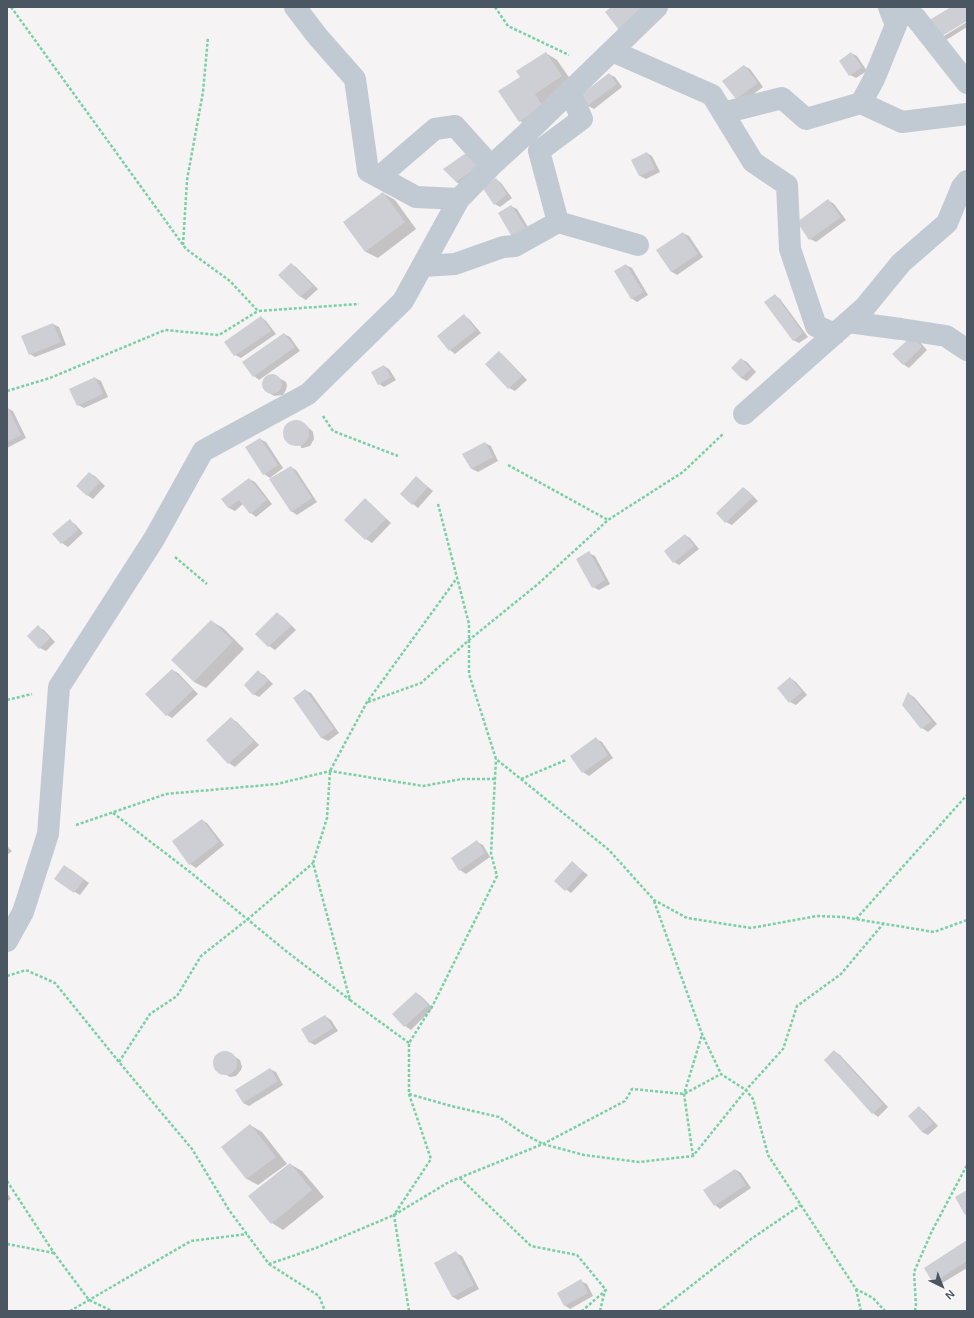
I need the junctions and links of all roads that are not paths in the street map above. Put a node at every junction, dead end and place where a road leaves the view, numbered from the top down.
1 (295, 7) edge
2 (657, 7) edge
3 (889, 9) edge
4 (612, 51) junction
5 (967, 83) edge
6 (570, 92) junction
7 (861, 103) junction
8 (723, 113) junction
9 (967, 114) edge
10 (490, 166) junction
11 (379, 177) junction
12 (967, 181) edge
13 (459, 199) junction
14 (558, 222) junction
15 (638, 245) dead end
16 (422, 266) junction
17 (842, 328) junction
18 (967, 350) edge
19 (744, 414) road end
20 (7, 941) edge

1 - 11 street
2 - 4 street
3 - 5 street
3 - 7 street
4 - 6 street
4 - 8 street
6 - 10 street
6 - 14 street
7 - 8 street
7 - 9 street
8 - 17 street
10 - 11 street
10 - 13 street
11 - 13 street
12 - 17 street
13 - 16 street
14 - 15 street
14 - 16 street
16 - 20 street
17 - 18 street
17 - 19 street

